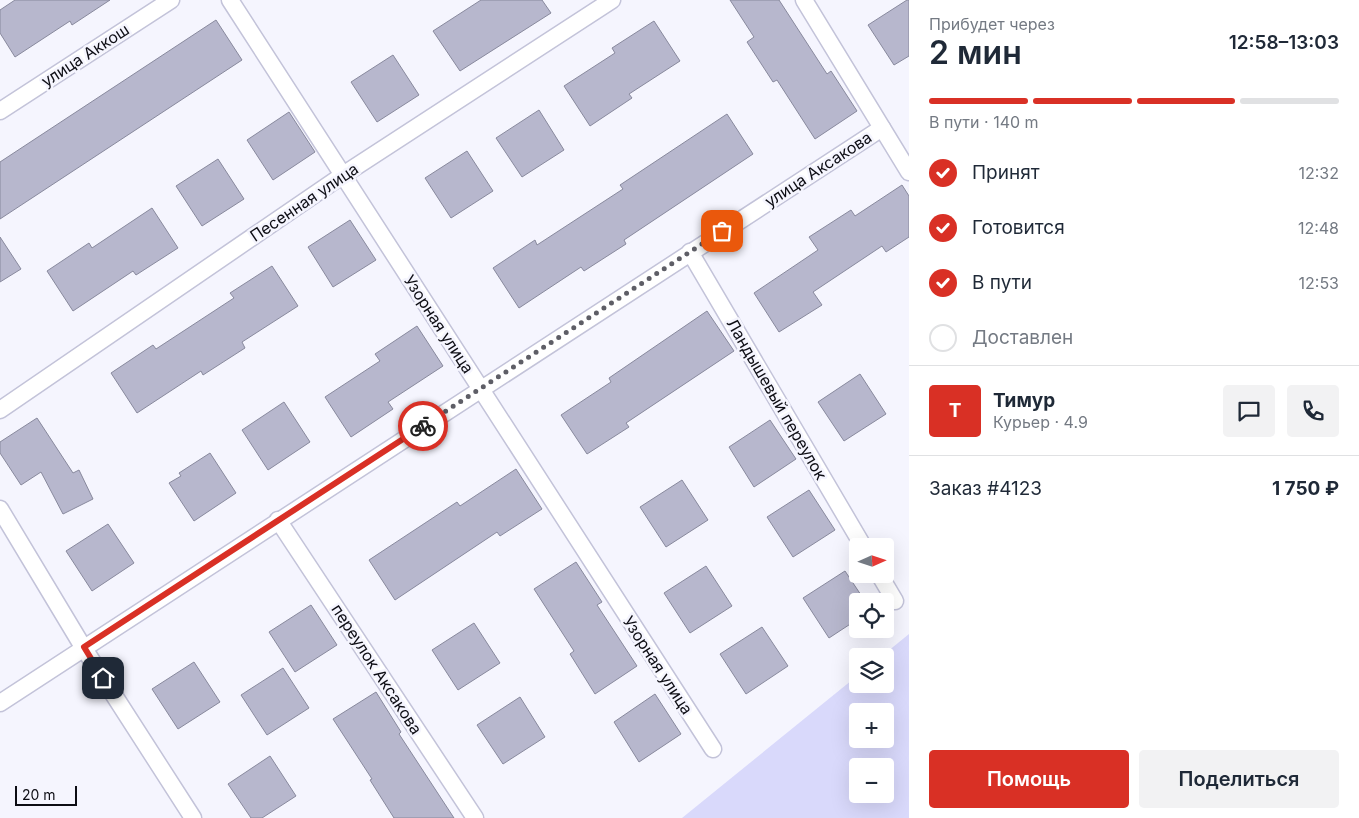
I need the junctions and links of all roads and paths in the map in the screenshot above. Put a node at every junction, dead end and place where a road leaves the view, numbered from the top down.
1 (171, 0) edge
2 (230, 0) edge
3 (612, 0) edge
4 (804, 0) edge
5 (0, 111) edge
6 (882, 128) junction
7 (909, 172) edge
8 (343, 175) junction
9 (690, 252) junction
10 (481, 389) junction
11 (0, 410) edge
12 (0, 509) edge
13 (278, 520) junction
14 (858, 538) edge
15 (884, 583) edge
16 (895, 601) dead end
17 (84, 647) junction
18 (0, 702) edge
19 (713, 750) dead end
20 (193, 818) edge
21 (475, 818) edge

1 - 5 street, улица Аккош
2 - 8 street, Узорная улица
3 - 8 street, Песенная улица
4 - 6 street
6 - 7 street
6 - 9 street, улица Аксакова
8 - 10 street, Узорная улица
8 - 11 street, Песенная улица
9 - 10 street, улица Аксакова
9 - 14 street, Ландышевый переулок
10 - 13 street, улица Аксакова
10 - 19 street, Узорная улица
12 - 17 street
13 - 17 street, улица Аксакова
13 - 21 street, переулок Аксакова
15 - 16 street
17 - 18 street, улица Аксакова
17 - 20 street

